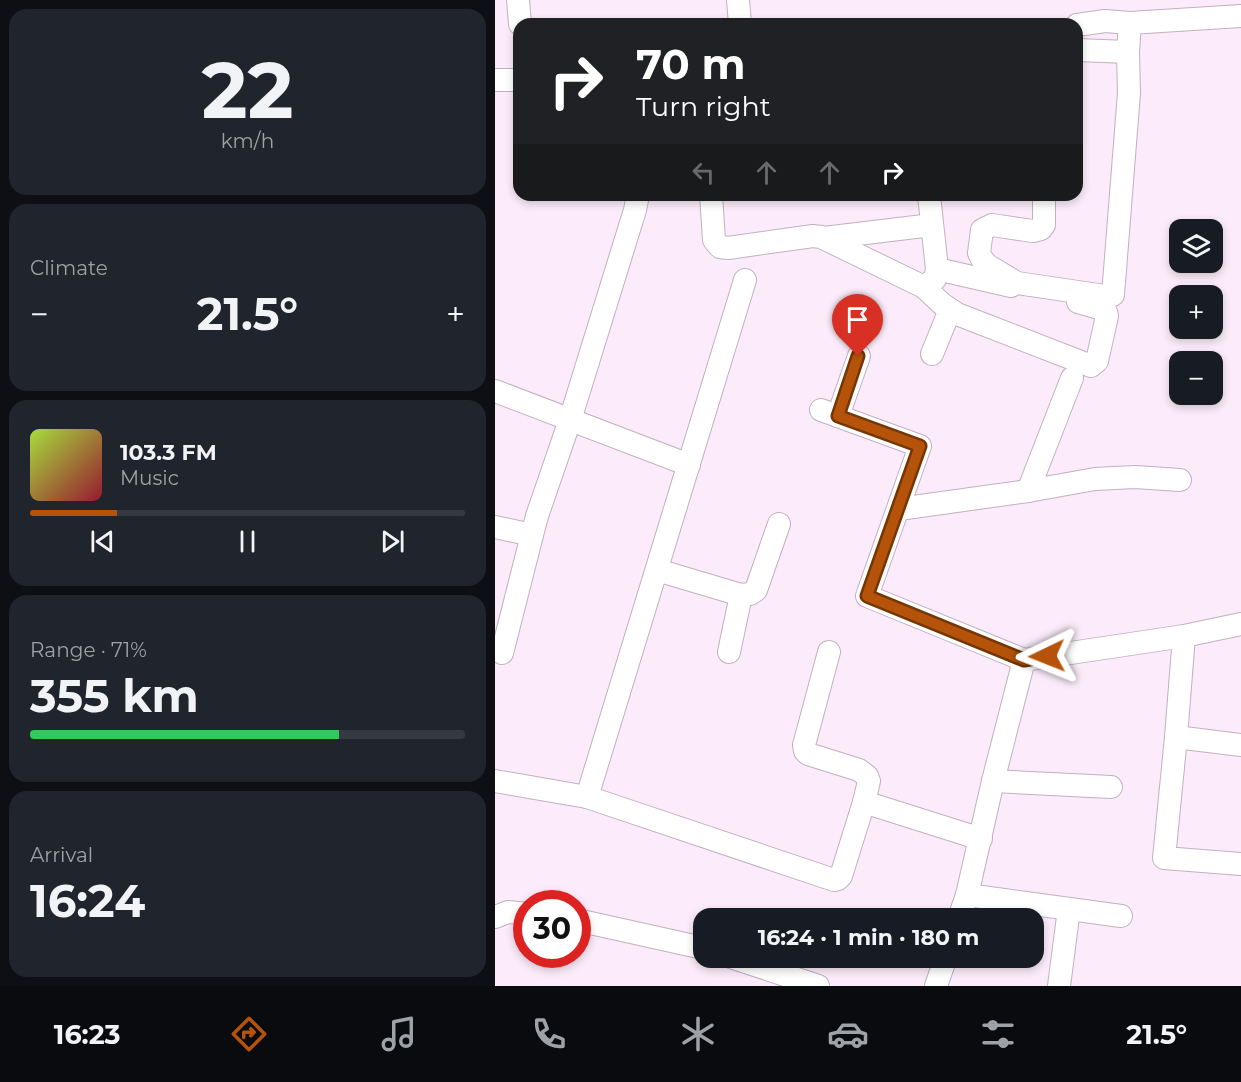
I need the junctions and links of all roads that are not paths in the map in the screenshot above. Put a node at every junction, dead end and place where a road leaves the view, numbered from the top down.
1 (518, 0) edge
2 (738, 0) edge
3 (1104, 10) edge
4 (1241, 16) edge
5 (520, 18) edge
6 (740, 18) edge
7 (1083, 21) edge
8 (1130, 23) junction
9 (1083, 50) edge
10 (1128, 52) junction
11 (495, 80) edge
12 (513, 80) edge
13 (636, 201) edge
14 (711, 201) edge
15 (930, 201) edge
16 (1044, 201) edge
17 (932, 225) junction
18 (824, 238) junction
19 (931, 278) junction
20 (745, 280) dead end
21 (950, 310) junction
22 (932, 354) dead end
23 (858, 356) dead end
24 (1072, 378) dead end
25 (495, 391) edge
26 (570, 420) junction
27 (689, 465) junction
28 (1180, 480) dead end
29 (1028, 491) junction
30 (899, 509) junction
31 (779, 524) dead end
32 (495, 527) edge
33 (532, 535) junction
34 (657, 570) junction
35 (741, 595) junction
36 (1241, 624) edge
37 (1184, 636) junction
38 (729, 652) dead end
39 (828, 652) dead end
40 (502, 653) dead end
41 (1024, 660) junction
42 (1176, 737) junction
43 (1241, 745) edge
44 (495, 781) edge
45 (993, 781) junction
46 (1111, 787) dead end
47 (587, 797) junction
48 (864, 802) junction
49 (981, 839) junction
50 (1241, 864) edge
51 (967, 895) junction
52 (962, 908) edge
53 (1069, 909) junction
54 (513, 913) edge
55 (1121, 916) dead end
56 (495, 917) edge
57 (591, 923) edge
58 (693, 946) edge
59 (764, 968) edge
60 (942, 968) edge
61 (818, 986) edge
62 (936, 986) edge
63 (1059, 986) edge

1 - 5 street
2 - 6 street
3 - 7 street
3 - 8 street
4 - 8 street
8 - 10 street
9 - 10 street
10 - 16 street
11 - 12 street
13 - 26 street
14 - 18 street
15 - 17 street
17 - 18 street
17 - 19 street
18 - 19 street
19 - 21 street
19 - 21 street
20 - 27 street
21 - 22 street
23 - 30 street
24 - 29 street
25 - 26 street
26 - 27 street
26 - 33 street
27 - 34 street
28 - 29 street
29 - 30 street
30 - 41 street
31 - 35 street
32 - 33 street
33 - 40 street
34 - 35 street
34 - 47 street
35 - 38 street
36 - 37 street
37 - 41 street
37 - 42 street
39 - 48 street
41 - 45 street
42 - 43 street
42 - 50 street
44 - 47 street
45 - 46 street
45 - 49 street
47 - 48 street
48 - 49 street
49 - 51 street
51 - 52 street
51 - 53 street
53 - 55 street
53 - 63 street
54 - 56 street
57 - 58 street
59 - 61 street
60 - 62 street

